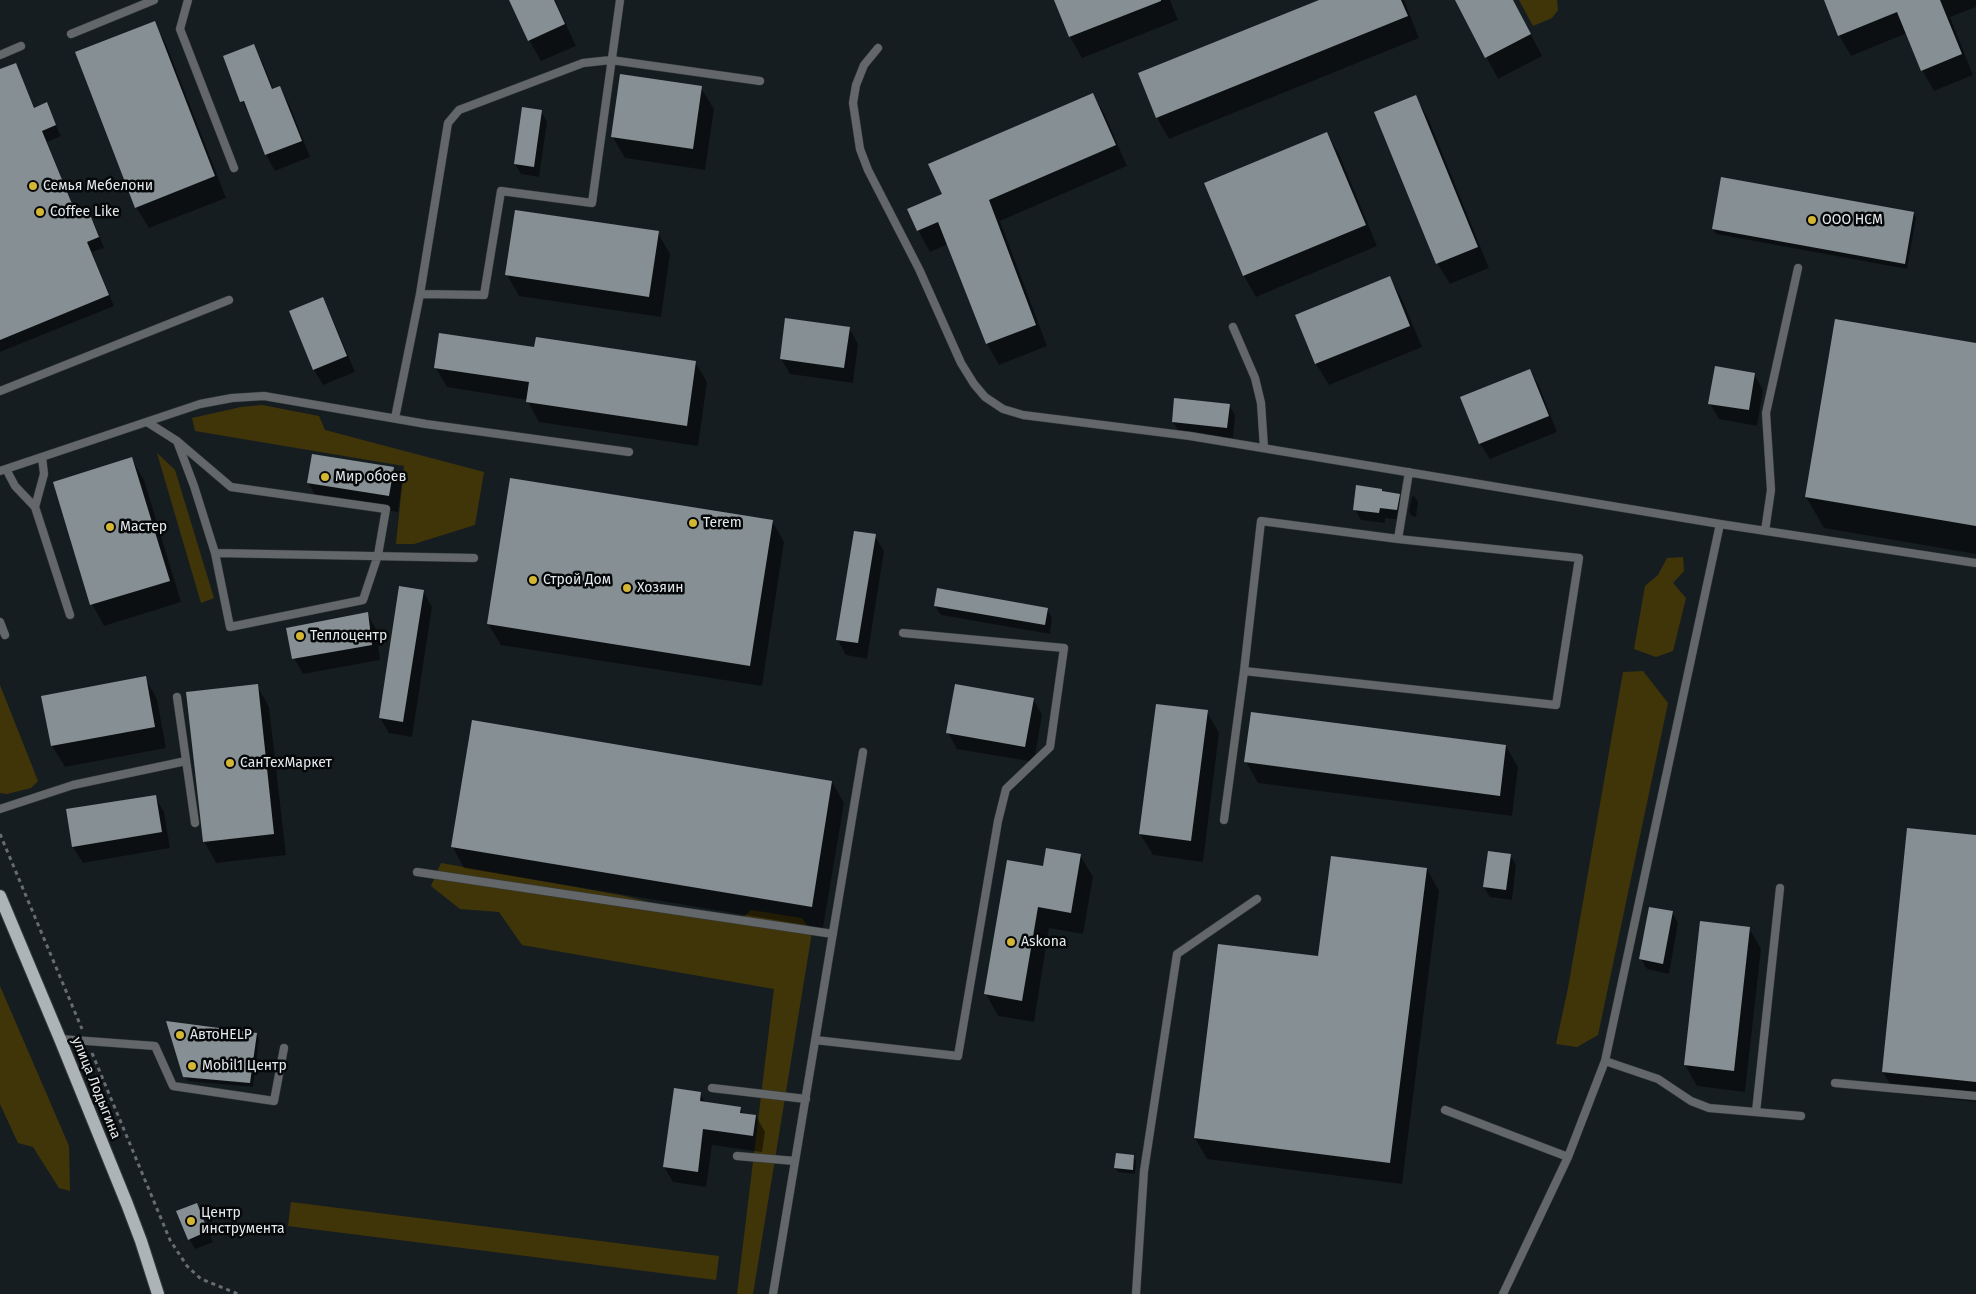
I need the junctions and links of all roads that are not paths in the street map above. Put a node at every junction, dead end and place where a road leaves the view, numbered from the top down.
1 (154, 0) edge
2 (188, 0) edge
3 (620, 0) edge
4 (70, 34) dead end
5 (21, 46) dead end
6 (878, 48) dead end
7 (0, 55) edge
8 (612, 60) junction
9 (760, 81) dead end
10 (234, 168) dead end
11 (1798, 268) dead end
12 (420, 294) junction
13 (229, 300) dead end
14 (1233, 326) dead end
15 (0, 391) edge
16 (396, 418) junction
17 (147, 422) junction
18 (177, 442) junction
19 (1264, 448) junction
20 (630, 452) dead end
21 (42, 457) junction
22 (3, 470) edge
23 (1409, 472) junction
24 (35, 507) junction
25 (1720, 524) junction
26 (1765, 531) junction
27 (1398, 539) junction
28 (215, 553) junction
29 (378, 555) junction
30 (474, 558) dead end
31 (1976, 563) edge
32 (70, 615) dead end
33 (0, 622) edge
34 (903, 633) dead end
35 (5, 635) dead end
36 (1244, 671) junction
37 (177, 697) dead end
38 (863, 752) dead end
39 (186, 761) junction
40 (0, 809) edge
41 (1224, 820) dead end
42 (195, 823) dead end
43 (416, 872) dead end
44 (1780, 888) dead end
45 (0, 896) edge
46 (1256, 899) dead end
47 (833, 934) junction
48 (60, 1039) junction
49 (815, 1040) junction
50 (284, 1048) dead end
51 (1605, 1061) junction
52 (1835, 1083) dead end
53 (712, 1088) dead end
54 (1976, 1096) edge
55 (806, 1100) junction
56 (1445, 1110) dead end
57 (1756, 1112) junction
58 (1801, 1116) dead end
59 (737, 1156) dead end
60 (1568, 1157) junction
61 (795, 1161) junction
62 (158, 1294) edge
63 (773, 1294) edge
64 (1136, 1294) edge
65 (1503, 1294) edge

1 - 4 lane
2 - 10 lane
3 - 8 lane
5 - 7 lane
6 - 19 lane
8 - 9 lane
8 - 12 lane
8 - 12 lane
11 - 26 lane
12 - 16 lane
13 - 15 lane
14 - 19 lane
16 - 17 lane
16 - 20 lane
17 - 18 lane
17 - 21 lane
18 - 28 lane
18 - 29 lane
19 - 23 lane
21 - 22 lane
21 - 24 lane
22 - 24 lane
23 - 25 lane
23 - 27 lane
24 - 32 lane
25 - 26 lane
25 - 51 lane
26 - 31 lane
27 - 36 lane
27 - 36 lane
28 - 29 lane
28 - 29 lane
29 - 30 lane
33 - 35 lane
34 - 49 lane
36 - 41 lane
37 - 39 lane
38 - 47 lane
39 - 40 lane
39 - 42 lane
43 - 47 lane
44 - 57 lane
45 - 48 main road, улица Лодыгина
46 - 64 lane
47 - 49 lane
48 - 50 lane
48 - 62 main road, улица Лодыгина
49 - 55 lane
51 - 57 lane
51 - 60 lane
52 - 54 lane
53 - 55 lane
55 - 61 lane
56 - 60 lane
57 - 58 lane
59 - 61 lane
60 - 65 lane
61 - 63 lane

